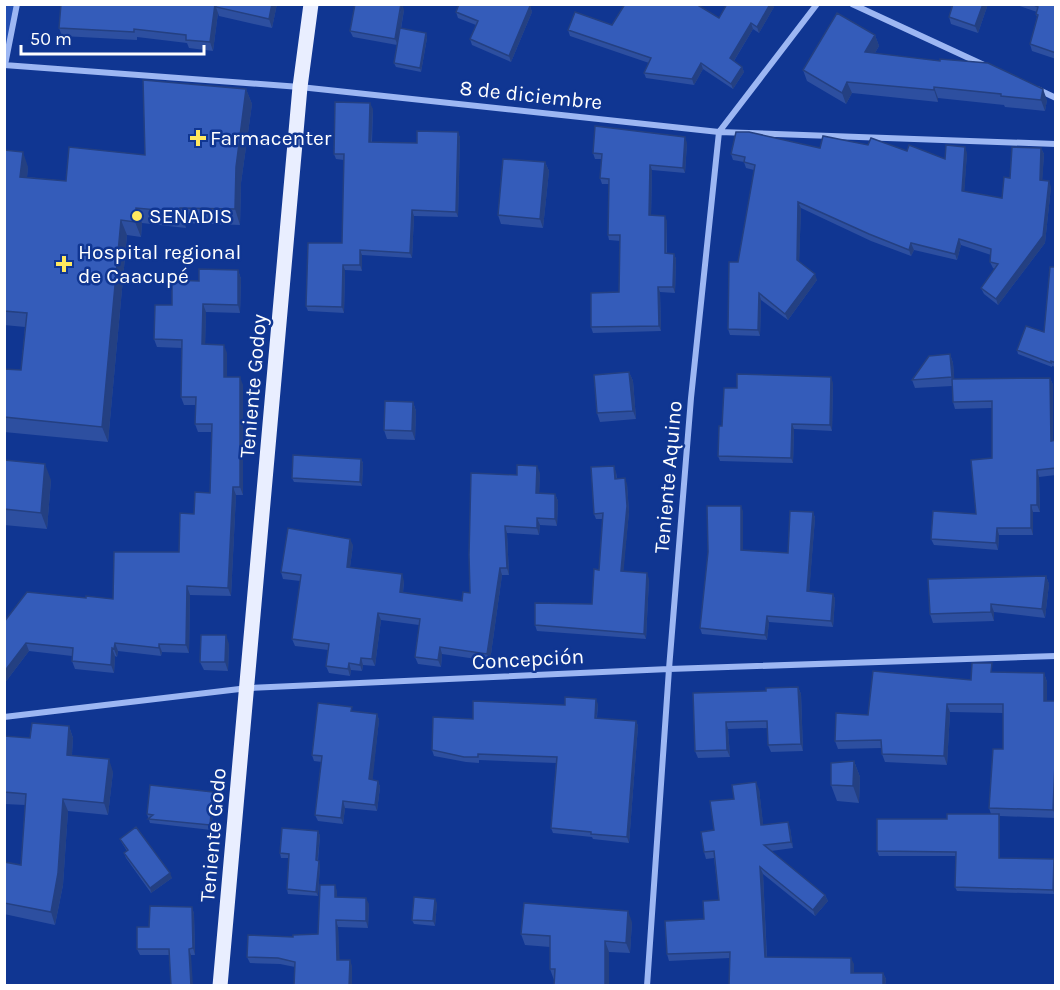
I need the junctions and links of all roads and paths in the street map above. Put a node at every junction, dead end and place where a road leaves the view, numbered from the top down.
1 (17, 4) edge
2 (311, 4) edge
3 (817, 4) edge
4 (852, 4) edge
5 (5, 65) edge
6 (991, 68) edge
7 (300, 87) junction
8 (1034, 88) edge
9 (1056, 98) edge
10 (719, 132) junction
11 (1056, 144) edge
12 (1056, 656) edge
13 (669, 669) junction
14 (248, 688) junction
15 (4, 717) edge
16 (220, 986) edge
17 (647, 986) edge

1 - 5 street
2 - 7 main road
3 - 10 street
4 - 6 street
5 - 7 street, 8 de diciembre
7 - 10 street, 8 de diciembre
7 - 14 main road, Teniente Godoy
8 - 9 street
10 - 11 street, 8 de diciembre
10 - 13 street, Teniente Aquino
12 - 13 street, Concepción
13 - 14 street, Concepción
13 - 17 street, Teniente Aquino
14 - 15 street, Concepción
14 - 16 main road, Teniente Godo

